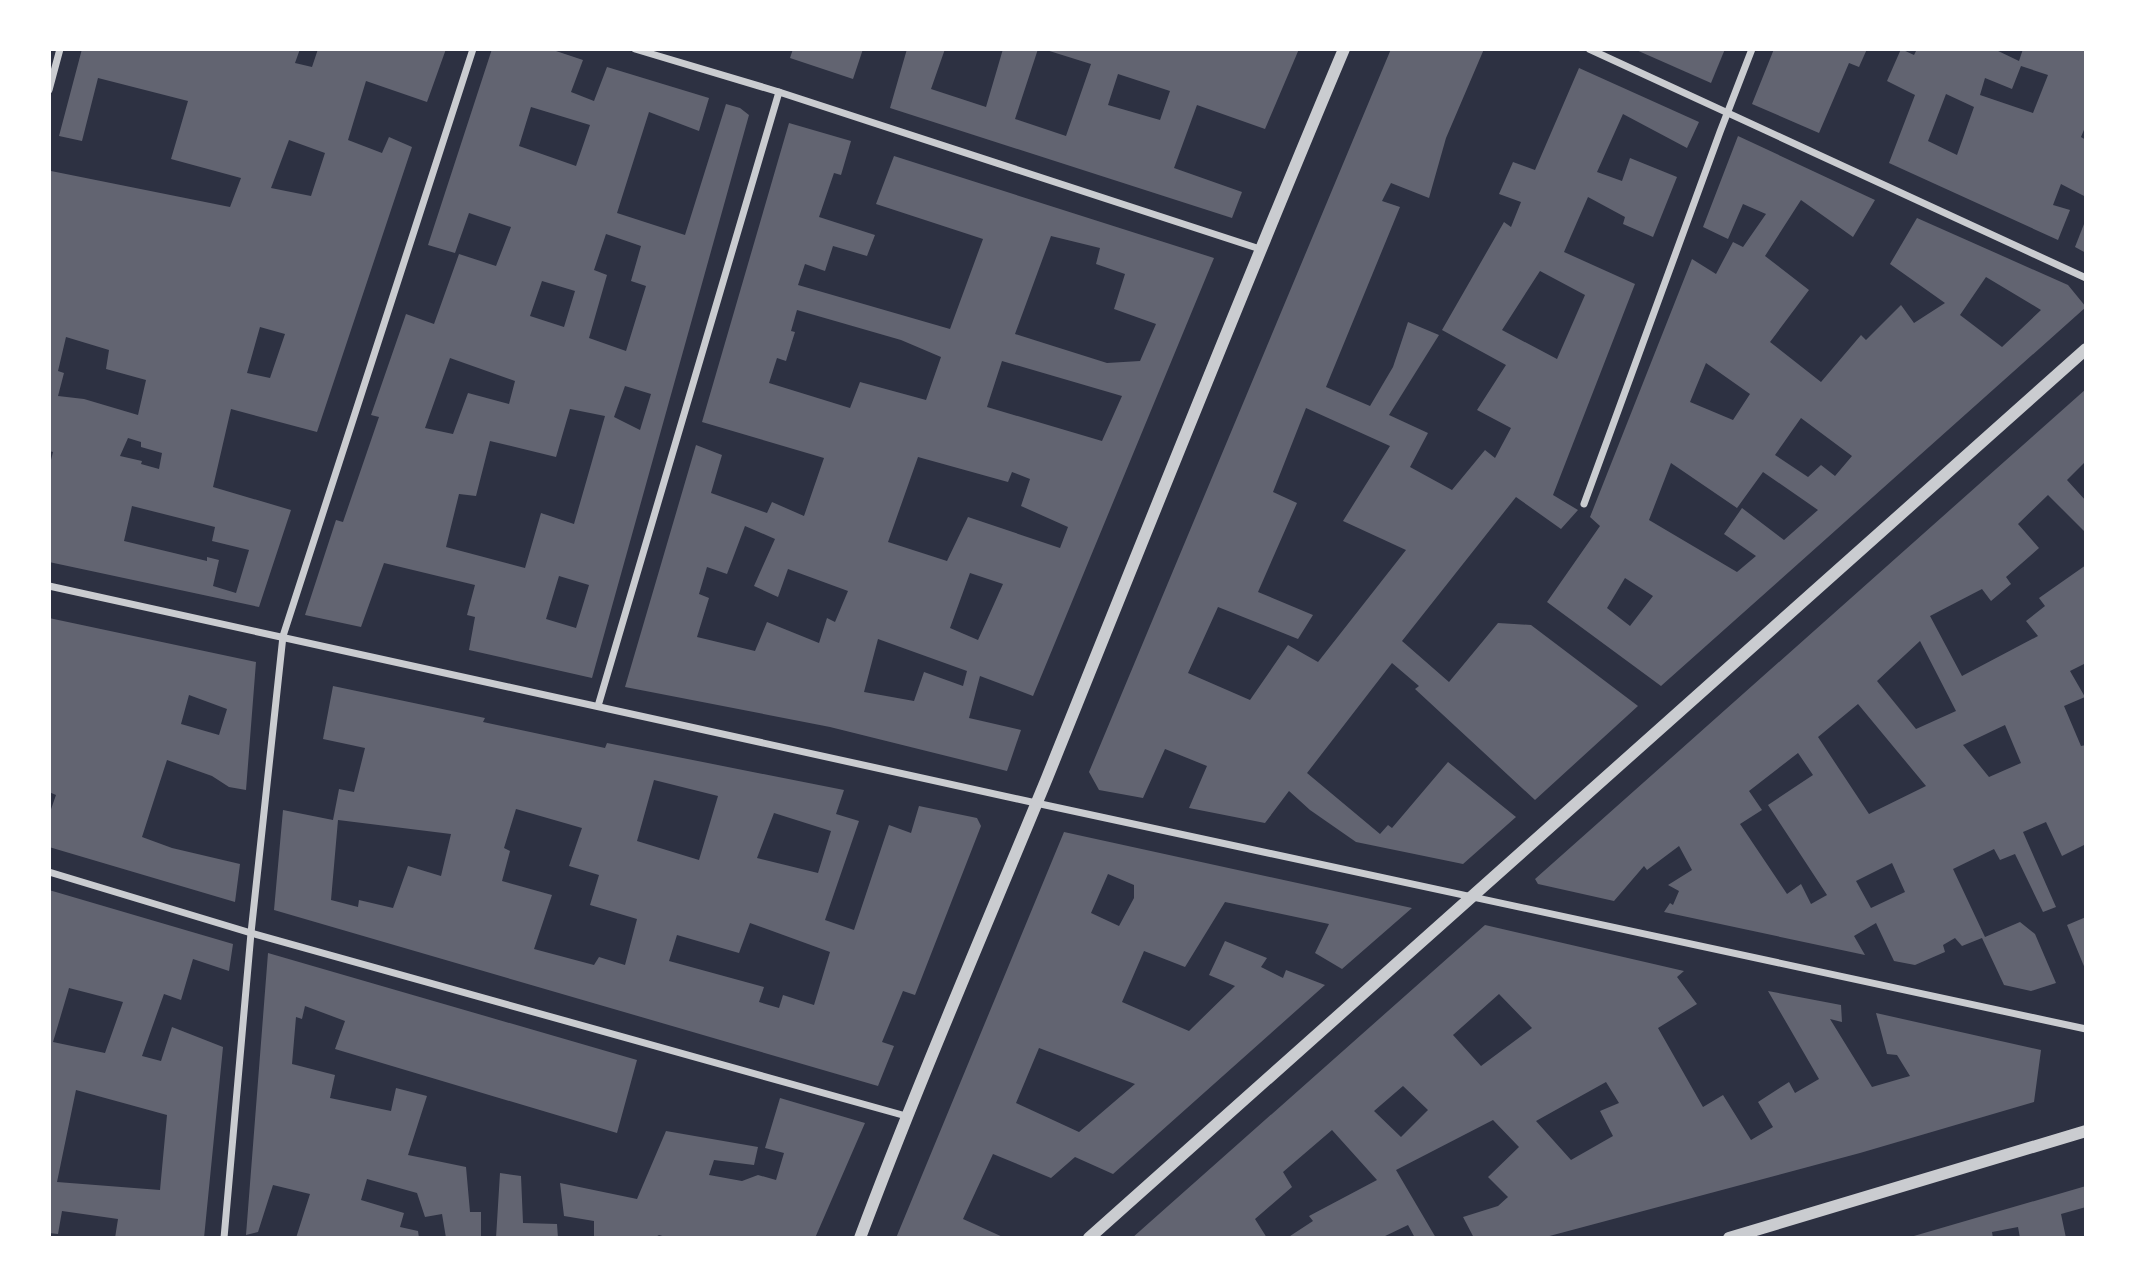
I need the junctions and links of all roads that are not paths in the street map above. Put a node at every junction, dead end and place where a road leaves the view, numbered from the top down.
1 (60, 49) edge
2 (473, 49) edge
3 (635, 49) edge
4 (1344, 49) edge
5 (1590, 49) edge
6 (1752, 49) edge
7 (49, 90) edge
8 (779, 92) junction
9 (1727, 111) junction
10 (1260, 249) junction
11 (2086, 278) edge
12 (2086, 349) edge
13 (1584, 505) dead end
14 (49, 586) edge
15 (283, 636) junction
16 (598, 706) junction
17 (1036, 803) junction
18 (49, 872) edge
19 (1472, 897) junction
20 (251, 933) junction
21 (2086, 1029) edge
22 (906, 1116) junction
23 (2086, 1131) edge
24 (224, 1238) edge
25 (860, 1238) edge
26 (1089, 1238) edge
27 (1730, 1238) edge

1 - 7 street
2 - 15 street
3 - 8 street
4 - 10 street
5 - 9 street
6 - 9 street
8 - 10 street
8 - 16 street
9 - 11 street
9 - 13 street
10 - 17 street
12 - 19 street
14 - 15 street
15 - 16 street
15 - 20 street
16 - 17 street
17 - 19 street
17 - 22 street
18 - 20 street
19 - 21 street
19 - 26 street
20 - 22 street
20 - 24 street
22 - 25 street
23 - 27 street

